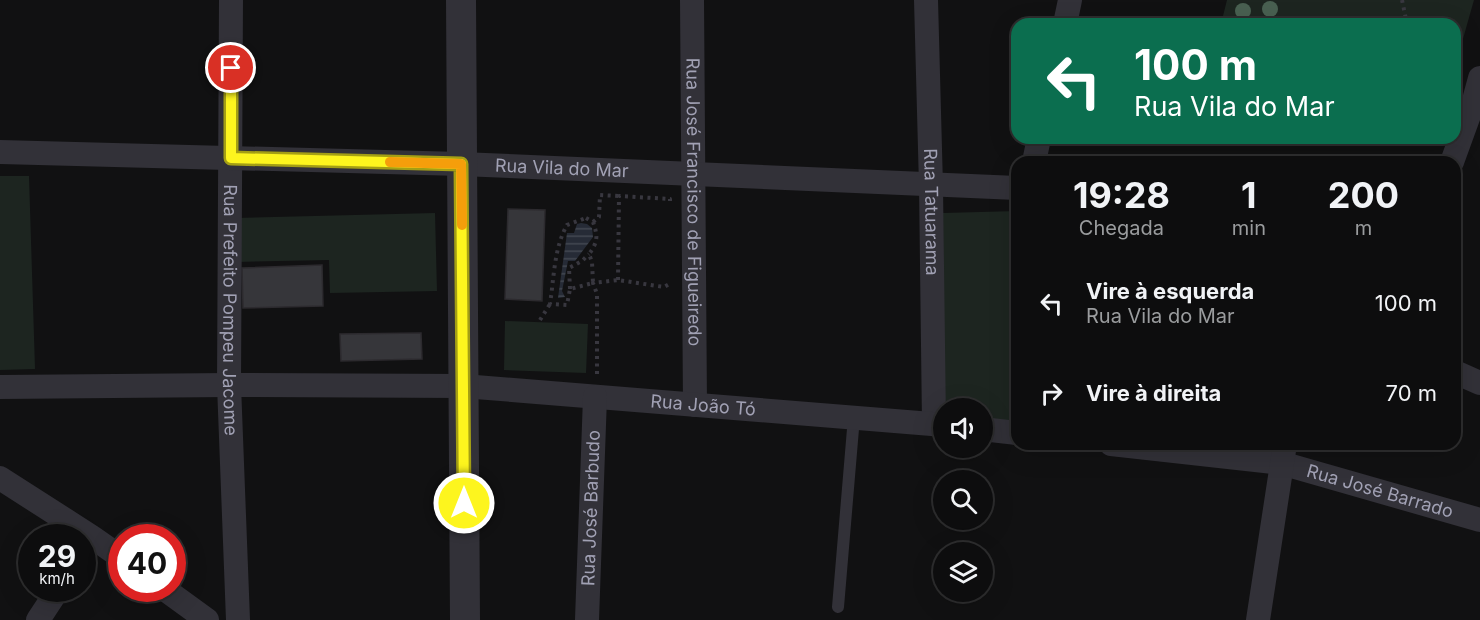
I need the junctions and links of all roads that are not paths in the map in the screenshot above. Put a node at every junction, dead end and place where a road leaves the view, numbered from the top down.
1 (231, 0) edge
2 (461, 0) edge
3 (692, 0) edge
4 (926, 0) edge
5 (1070, 0) edge
6 (1066, 18) edge
7 (1480, 82) edge
8 (1461, 136) edge
9 (0, 152) edge
10 (231, 158) junction
11 (461, 164) junction
12 (693, 174) junction
13 (931, 186) junction
14 (1011, 188) edge
15 (1461, 375) edge
16 (1480, 383) edge
17 (229, 385) junction
18 (463, 386) junction
19 (596, 386) junction
20 (0, 387) edge
21 (937, 398) edge
22 (695, 405) junction
23 (854, 417) junction
24 (933, 424) edge
25 (993, 430) edge
26 (1011, 432) edge
27 (1215, 450) edge
28 (1283, 454) edge
29 (0, 477) edge
30 (1480, 520) edge
31 (61, 524) edge
32 (49, 602) edge
33 (182, 602) edge
34 (838, 607) dead end
35 (38, 620) edge
36 (207, 620) edge
37 (238, 620) edge
38 (465, 620) edge
39 (587, 620) edge
40 (1258, 620) edge

1 - 10 street, Rua Prefeito Pompeu Jacome
2 - 11 street
3 - 12 street, Rua José Francisco de Figueiredo
4 - 13 street, Rua Tatuarama
5 - 6 street
7 - 8 street
9 - 10 street, Rua Vila do Mar
10 - 11 street, Rua Vila do Mar
10 - 17 street, Rua Prefeito Pompeu Jacome
11 - 12 street, Rua Vila do Mar
11 - 18 street
12 - 13 street, Rua Vila do Mar
12 - 22 street, Rua José Francisco de Figueiredo
13 - 14 street, Rua Vila do Mar
13 - 21 street, Rua Tatuarama
15 - 16 street
17 - 18 street, Rua João Tó
17 - 20 street, Rua João Tó
17 - 37 street, Rua Prefeito Pompeu Jacome
18 - 19 street, Rua João Tó
18 - 38 street
19 - 22 street, Rua João Tó
19 - 39 street, Rua José Barbudo
22 - 23 street, Rua João Tó
23 - 24 street, Rua João Tó
23 - 34 lane
25 - 26 street
27 - 28 street
28 - 30 street, Rua José Barrado
28 - 40 street
29 - 31 street
32 - 35 street
33 - 36 street

